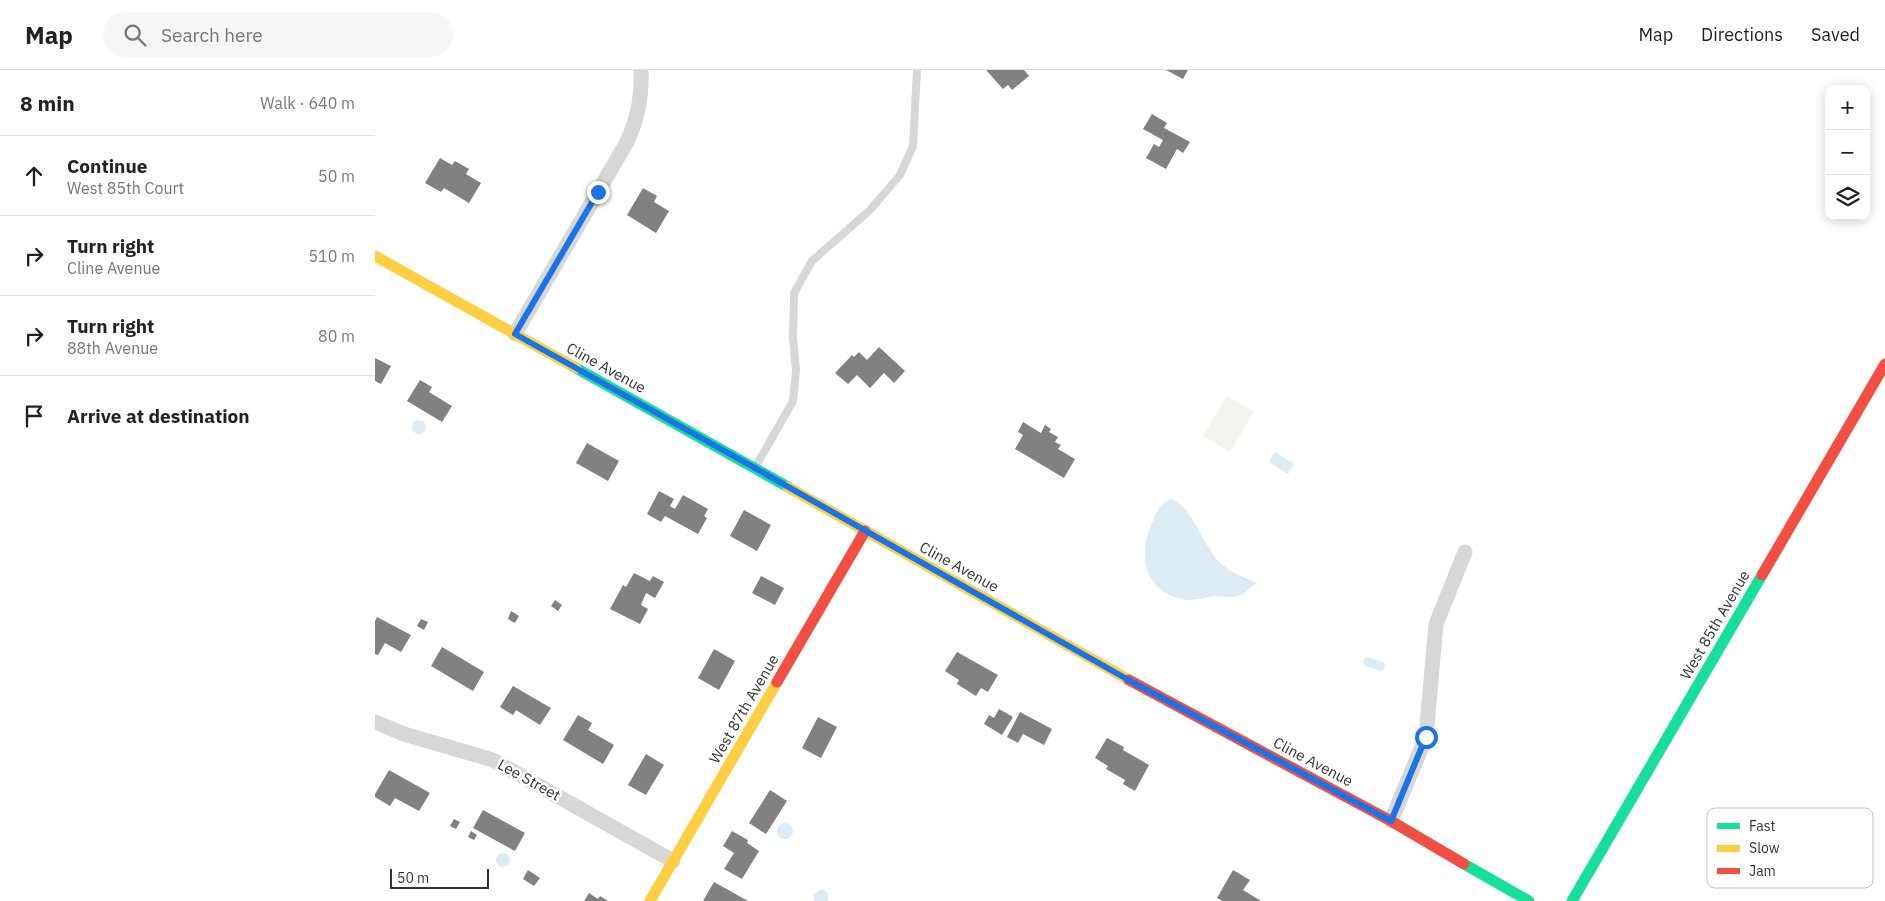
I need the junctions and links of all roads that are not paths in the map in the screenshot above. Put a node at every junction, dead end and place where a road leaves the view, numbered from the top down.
1 (641, 70) edge
2 (917, 70) edge
3 (375, 256) edge
4 (515, 334) junction
5 (1885, 364) edge
6 (755, 468) junction
7 (865, 532) junction
8 (1465, 552) dead end
9 (375, 722) edge
10 (1391, 821) junction
11 (673, 861) junction
12 (650, 901) edge
13 (1529, 901) edge
14 (1572, 901) edge

1 - 4 street
2 - 6 lane
3 - 4 street, Cline Avenue
4 - 6 street, Cline Avenue
5 - 14 street, West 85th Avenue
6 - 7 street, Cline Avenue
7 - 10 street, Cline Avenue
7 - 11 street, West 87th Avenue
8 - 10 street
9 - 11 street, Lee Street
10 - 13 street, Cline Avenue
11 - 12 street, West 87th Avenue

